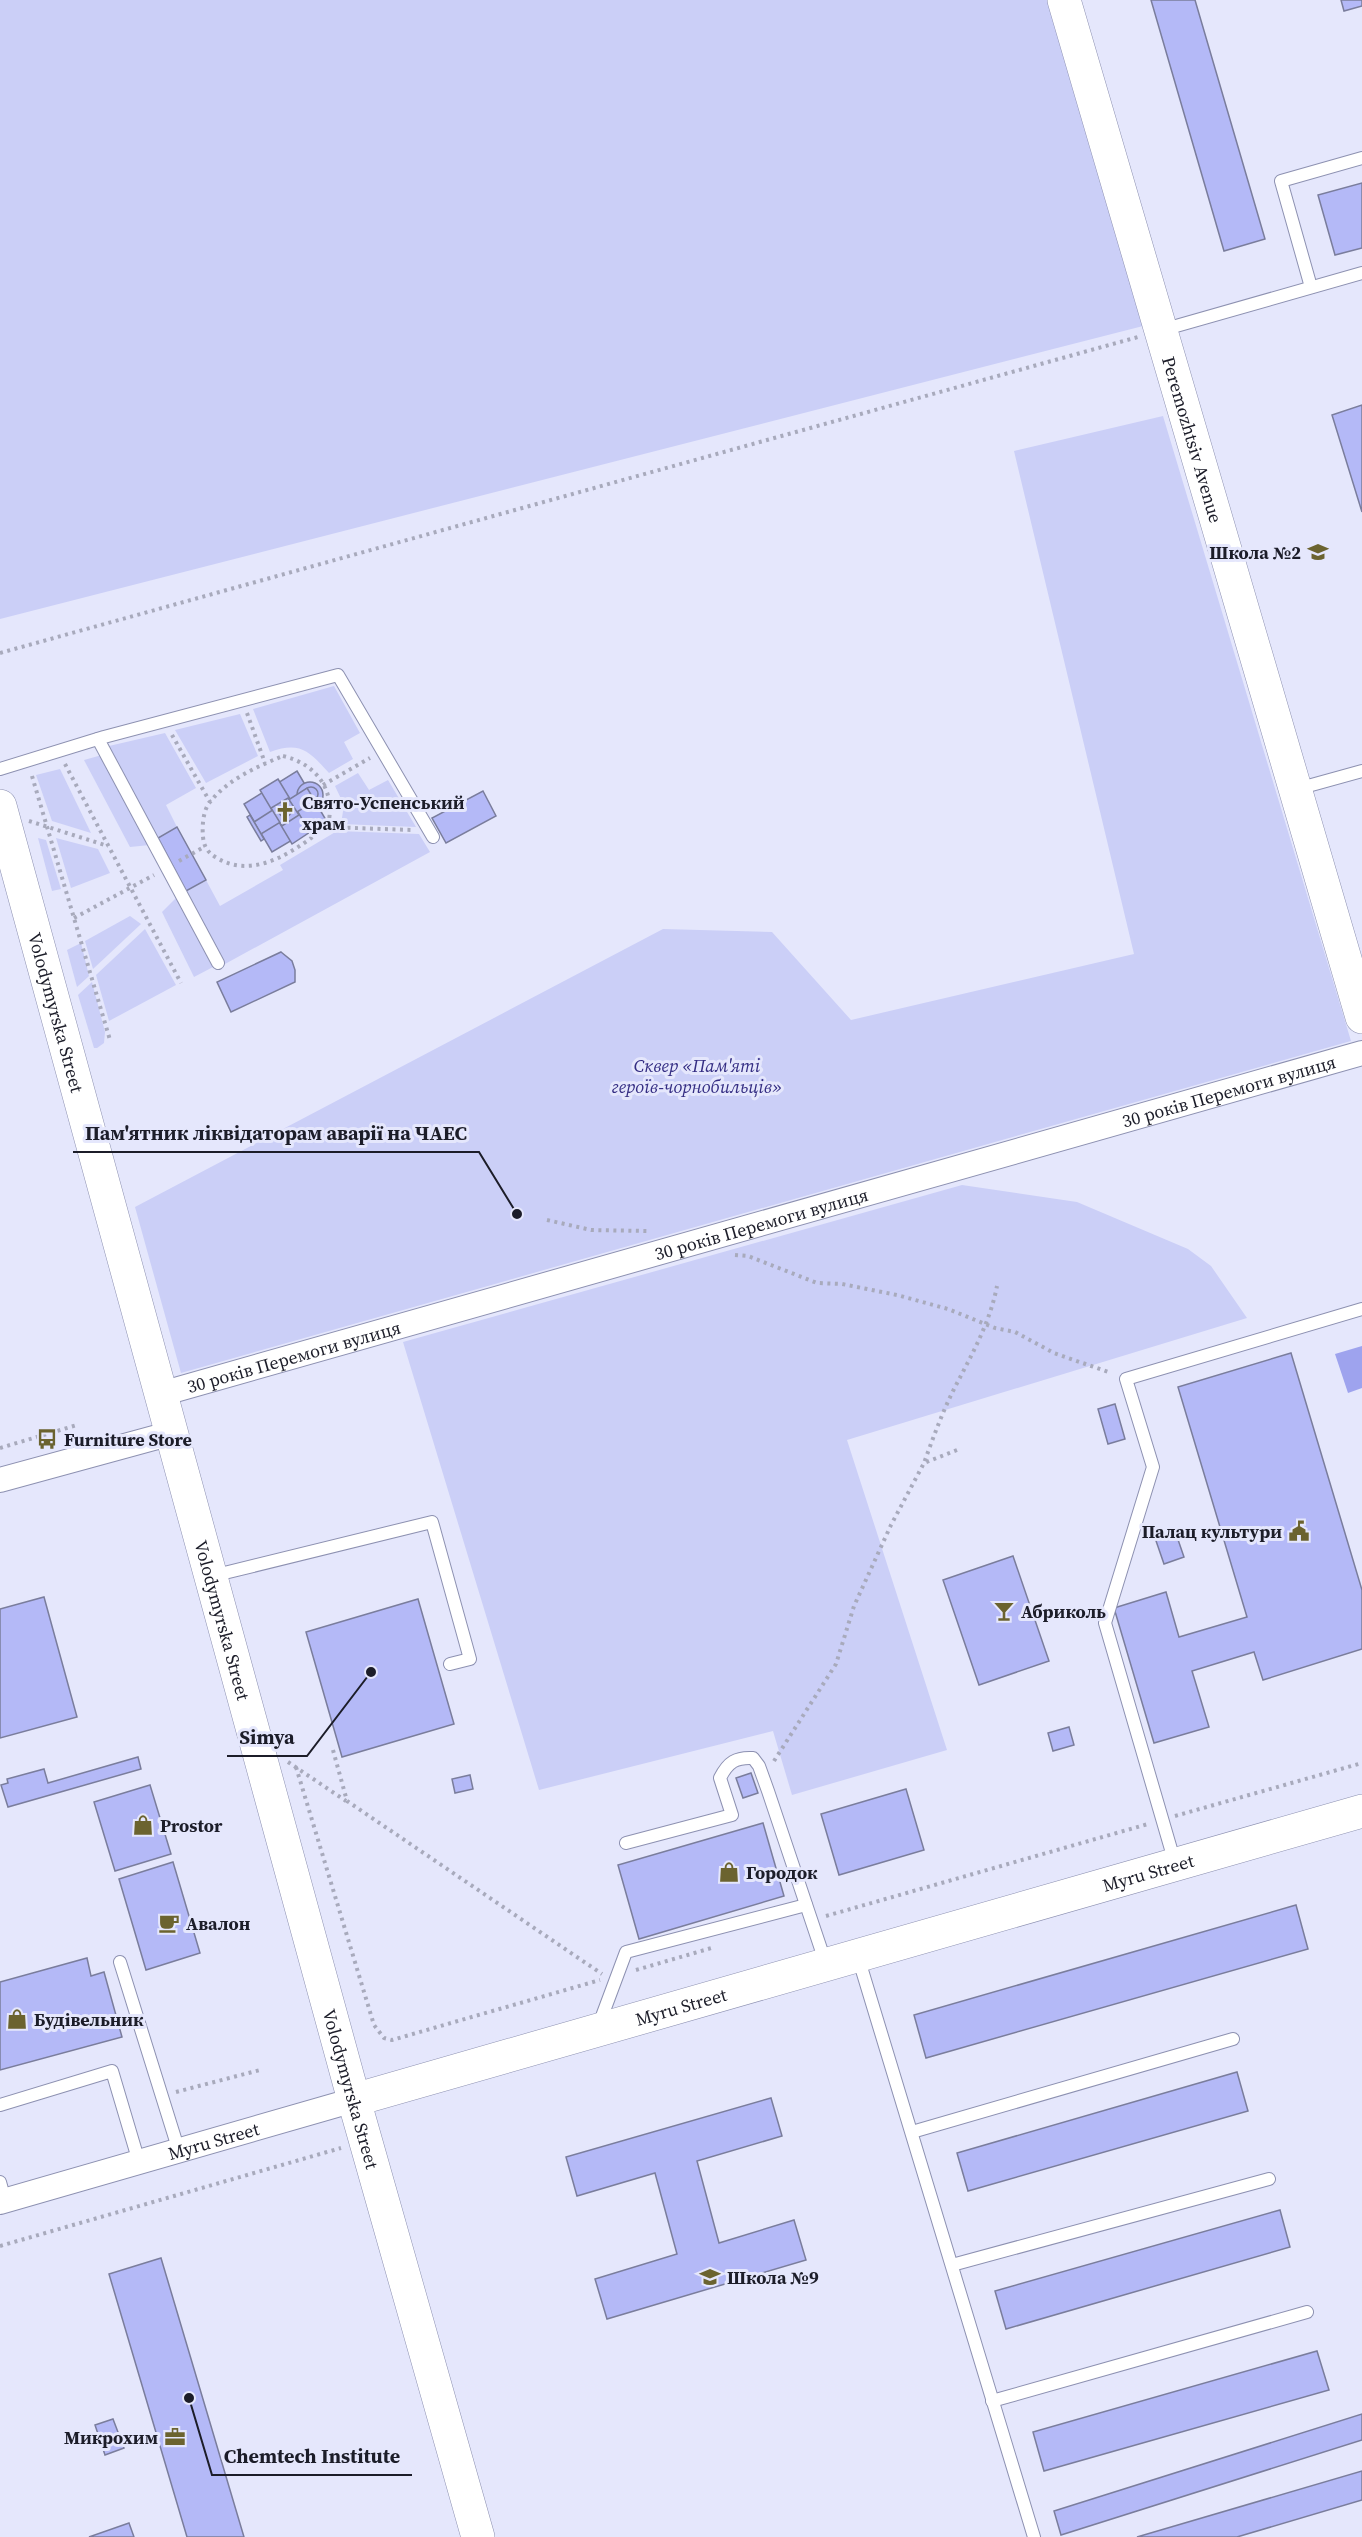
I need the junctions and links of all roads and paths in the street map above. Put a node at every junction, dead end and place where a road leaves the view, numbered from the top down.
1 (1064, 0) edge
2 (1362, 158) edge
3 (1362, 273) edge
4 (1311, 287) junction
5 (1162, 330) junction
6 (0, 653) edge
7 (242, 701) junction
8 (164, 722) junction
9 (98, 739) junction
10 (59, 751) junction
11 (382, 751) junction
12 (27, 761) junction
13 (265, 763) junction
14 (0, 769) edge
15 (1362, 771) edge
16 (323, 784) junction
17 (1296, 789) junction
18 (210, 802) junction
19 (11, 813) edge
20 (325, 828) junction
21 (431, 834) joint
22 (109, 846) junction
23 (7, 856) edge
24 (130, 888) junction
25 (74, 918) junction
26 (218, 963) dead end
27 (181, 983) dead end
28 (1362, 1017) edge
29 (110, 1040) dead end
30 (1362, 1053) edge
31 (547, 1220) dead end
32 (650, 1232) dead end
33 (731, 1255) dead end
34 (997, 1286) dead end
35 (1362, 1309) edge
36 (986, 1324) junction
37 (1126, 1379) junction
38 (161, 1394) junction
39 (77, 1425) dead end
40 (172, 1433) junction
41 (0, 1448) edge
42 (957, 1450) dead end
43 (924, 1463) junction
44 (0, 1480) edge
45 (211, 1577) junction
46 (450, 1664) dead end
47 (333, 1750) dead end
48 (287, 1761) dead end
49 (1362, 1763) edge
50 (296, 1767) junction
51 (763, 1777) junction
52 (347, 1801) junction
53 (1362, 1811) edge
54 (1167, 1819) dead end
55 (1155, 1822) dead end
56 (626, 1844) dead end
57 (1176, 1865) junction
58 (806, 1905) junction
59 (811, 1920) junction
60 (720, 1946) dead end
61 (858, 1956) junction
62 (120, 1962) dead end
63 (826, 1965) junction
64 (617, 1975) junction
65 (597, 2031) junction
66 (1233, 2039) dead end
67 (260, 2070) dead end
68 (162, 2096) junction
69 (354, 2100) junction
70 (0, 2105) edge
71 (912, 2132) junction
72 (345, 2147) dead end
73 (179, 2151) junction
74 (139, 2162) junction
75 (1269, 2179) dead end
76 (2, 2195) edge
77 (0, 2246) edge
78 (952, 2265) junction
79 (1307, 2312) dead end
80 (992, 2401) junction
81 (478, 2537) edge
82 (1034, 2537) edge

1 - 5 street, Peremozhtsiv Avenue
2 - 4 lane
3 - 4 lane
4 - 5 lane
5 - 6 path
5 - 17 street, Peremozhtsiv Avenue
7 - 8 lane
7 - 11 lane
7 - 13 path
8 - 9 lane
8 - 18 path
9 - 10 lane
9 - 26 lane
10 - 12 lane
10 - 22 path
11 - 16 path
11 - 21 lane
12 - 14 lane
12 - 25 path
13 - 16 path
13 - 18 path
15 - 17 lane
16 - 20 path
17 - 28 street, Peremozhtsiv Avenue
18 - 20 path
19 - 22 path
19 - 23 street, Volodymyrska Street
20 - 21 path
22 - 24 path
23 - 38 street, Volodymyrska Street
24 - 25 path
24 - 27 path
25 - 29 path
30 - 38 street, 30 років Перемоги вулиця
31 - 32 path
33 - 36 path
34 - 36 path
35 - 37 lane
36 - 37 path
36 - 43 path
37 - 57 lane
38 - 40 street, Volodymyrska Street
39 - 41 path
40 - 44 street
40 - 45 street, Volodymyrska Street
42 - 43 path
43 - 51 path
45 - 46 lane
45 - 69 street, Volodymyrska Street
47 - 52 path
48 - 50 path
49 - 54 path
50 - 52 path
50 - 52 path
51 - 56 lane
51 - 58 lane
53 - 57 street, Myru Street
55 - 59 path
57 - 61 street, Myru Street
58 - 59 lane
58 - 64 lane
59 - 63 lane
60 - 64 path
61 - 63 street, Myru Street
61 - 71 lane
62 - 68 lane
63 - 65 street, Myru Street
64 - 65 lane
65 - 69 street, Myru Street
66 - 71 lane
67 - 68 path
68 - 73 lane
69 - 73 street, Myru Street
69 - 81 street, Volodymyrska Street
70 - 74 lane
71 - 78 lane
72 - 77 path
73 - 74 street, Myru Street
74 - 76 street, Myru Street
75 - 78 lane
78 - 80 lane
79 - 80 lane
80 - 82 lane

